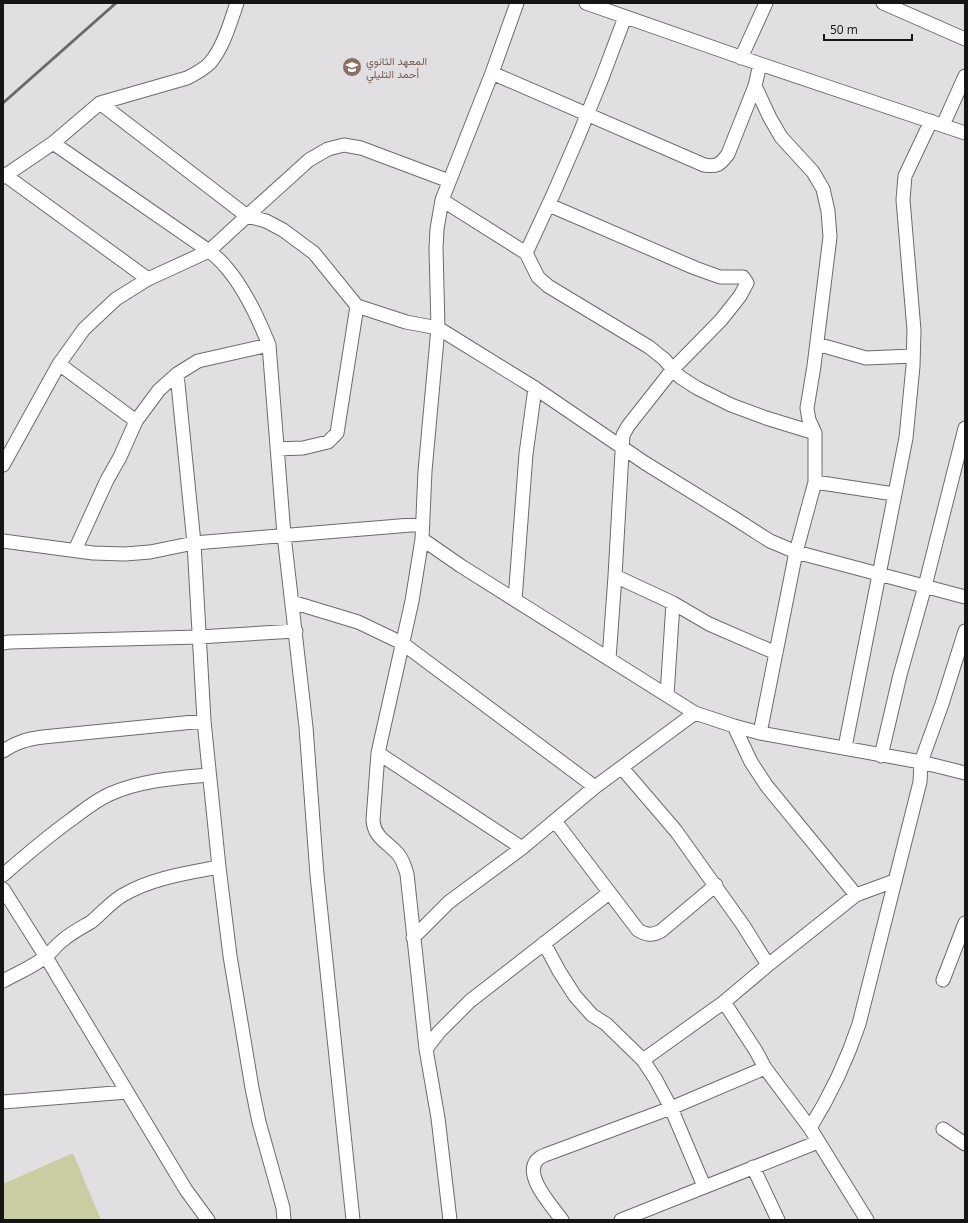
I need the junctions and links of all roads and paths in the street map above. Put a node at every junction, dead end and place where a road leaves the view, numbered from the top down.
1 (237, 3) edge
2 (517, 3) edge
3 (586, 3) edge
4 (766, 3) edge
5 (883, 3) edge
6 (625, 16) junction
7 (965, 39) edge
8 (741, 58) junction
9 (760, 64) junction
10 (492, 73) junction
11 (965, 76) edge
12 (755, 86) junction
13 (100, 103) junction
14 (587, 115) junction
15 (937, 123) junction
16 (965, 133) edge
17 (52, 143) junction
18 (4, 176) edge
19 (449, 181) junction
20 (442, 200) junction
21 (549, 206) junction
22 (247, 216) junction
23 (209, 250) junction
24 (526, 253) junction
25 (148, 279) junction
26 (357, 306) junction
27 (438, 328) junction
28 (817, 344) junction
29 (269, 345) junction
30 (913, 356) junction
31 (59, 364) junction
32 (673, 369) junction
33 (177, 374) junction
34 (536, 388) junction
35 (136, 421) junction
36 (965, 428) edge
37 (815, 433) junction
38 (622, 448) junction
39 (276, 449) junction
40 (3, 465) edge
41 (815, 482) junction
42 (894, 494) junction
43 (423, 524) junction
44 (284, 534) junction
45 (422, 539) junction
46 (3, 541) edge
47 (194, 543) junction
48 (75, 550) junction
49 (796, 552) junction
50 (878, 574) junction
51 (615, 576) junction
52 (925, 586) junction
53 (965, 597) edge
54 (515, 600) junction
55 (292, 602) junction
56 (673, 603) junction
57 (296, 631) junction
58 (965, 631) edge
59 (199, 637) junction
60 (3, 643) edge
61 (402, 643) junction
62 (776, 653) junction
63 (609, 659) junction
64 (667, 695) junction
65 (695, 713) junction
66 (204, 721) junction
67 (734, 726) junction
68 (760, 733) junction
69 (845, 748) junction
70 (3, 751) edge
71 (378, 753) junction
72 (881, 756) junction
73 (921, 762) junction
74 (622, 768) junction
75 (965, 773) edge
76 (209, 775) junction
77 (595, 787) junction
78 (555, 821) junction
79 (522, 848) junction
80 (219, 867) junction
81 (3, 876) edge
82 (894, 881) junction
83 (716, 885) junction
84 (3, 889) edge
85 (609, 893) junction
86 (856, 895) junction
87 (965, 923) edge
88 (413, 938) junction
89 (544, 943) junction
90 (46, 957) junction
91 (768, 965) junction
92 (943, 980) dead end
93 (3, 981) edge
94 (724, 1002) junction
95 (426, 1049) junction
96 (643, 1060) junction
97 (765, 1068) junction
98 (127, 1092) junction
99 (3, 1102) edge
100 (671, 1108) junction
101 (810, 1128) junction
102 (943, 1129) dead end
103 (818, 1142) junction
104 (965, 1144) edge
105 (753, 1167) junction
106 (704, 1186) junction
107 (208, 1220) edge
108 (284, 1220) edge
109 (353, 1220) edge
110 (450, 1220) edge
111 (562, 1220) edge
112 (621, 1220) edge
113 (778, 1220) edge
114 (867, 1220) edge

1 - 13 street
2 - 10 street
3 - 6 street
4 - 8 street
5 - 7 street
6 - 8 street
6 - 14 street
8 - 9 street
9 - 12 street
9 - 15 street
10 - 14 street
10 - 19 street
11 - 15 street
12 - 14 street
12 - 28 street
13 - 17 street
13 - 22 street
14 - 21 street
15 - 16 street
15 - 30 street
17 - 18 street
17 - 23 street
18 - 25 street
19 - 20 street
19 - 22 street
20 - 24 street
20 - 27 street
21 - 24 street
21 - 32 street
22 - 23 street
22 - 26 street
23 - 25 street
23 - 29 street
24 - 32 street
25 - 31 street
26 - 27 street
26 - 39 street
27 - 34 street
27 - 43 street
28 - 30 street
28 - 37 street
29 - 33 street
29 - 39 street
30 - 42 street
31 - 35 street
31 - 40 street
32 - 37 street
32 - 38 street
33 - 35 street
33 - 47 street
34 - 38 street
34 - 54 street
35 - 48 street
36 - 52 street
37 - 41 street
38 - 49 street
38 - 51 street
39 - 44 street
41 - 42 street
41 - 49 street
42 - 50 street
43 - 44 street
43 - 45 street
44 - 47 street
44 - 55 street
45 - 54 street
45 - 61 street
46 - 48 street
47 - 48 street
47 - 59 street
49 - 50 street
49 - 62 street
50 - 52 street
50 - 69 street
51 - 56 street
51 - 63 street
52 - 53 street
52 - 72 street
54 - 63 street
55 - 57 street
55 - 61 street
56 - 62 street
56 - 64 street
57 - 59 street
57 - 109 street
58 - 73 street
59 - 60 street
59 - 66 street
61 - 71 street
61 - 77 street
62 - 68 street
63 - 64 street
64 - 65 street
65 - 67 street
65 - 74 street
66 - 70 street
66 - 76 street
67 - 68 street
67 - 86 street
68 - 69 street
69 - 72 street
71 - 79 street
71 - 88 street
72 - 73 street
73 - 75 street
73 - 82 street
74 - 77 street
74 - 83 street
76 - 80 street
76 - 81 street
77 - 78 street
78 - 79 street
78 - 85 street
79 - 88 street
80 - 90 street
80 - 108 street
82 - 86 street
82 - 101 street
83 - 85 street
83 - 91 street
84 - 90 street
85 - 89 street
86 - 91 street
87 - 92 street
88 - 95 street
89 - 95 street
89 - 96 street
90 - 93 street
90 - 98 street
91 - 94 street
94 - 96 street
94 - 97 street
95 - 110 street
96 - 100 street
97 - 100 street
97 - 101 street
98 - 99 street
98 - 107 street
100 - 106 street
100 - 111 street
101 - 103 street
102 - 104 street
103 - 105 street
103 - 114 street
105 - 106 street
105 - 113 street
106 - 112 street

